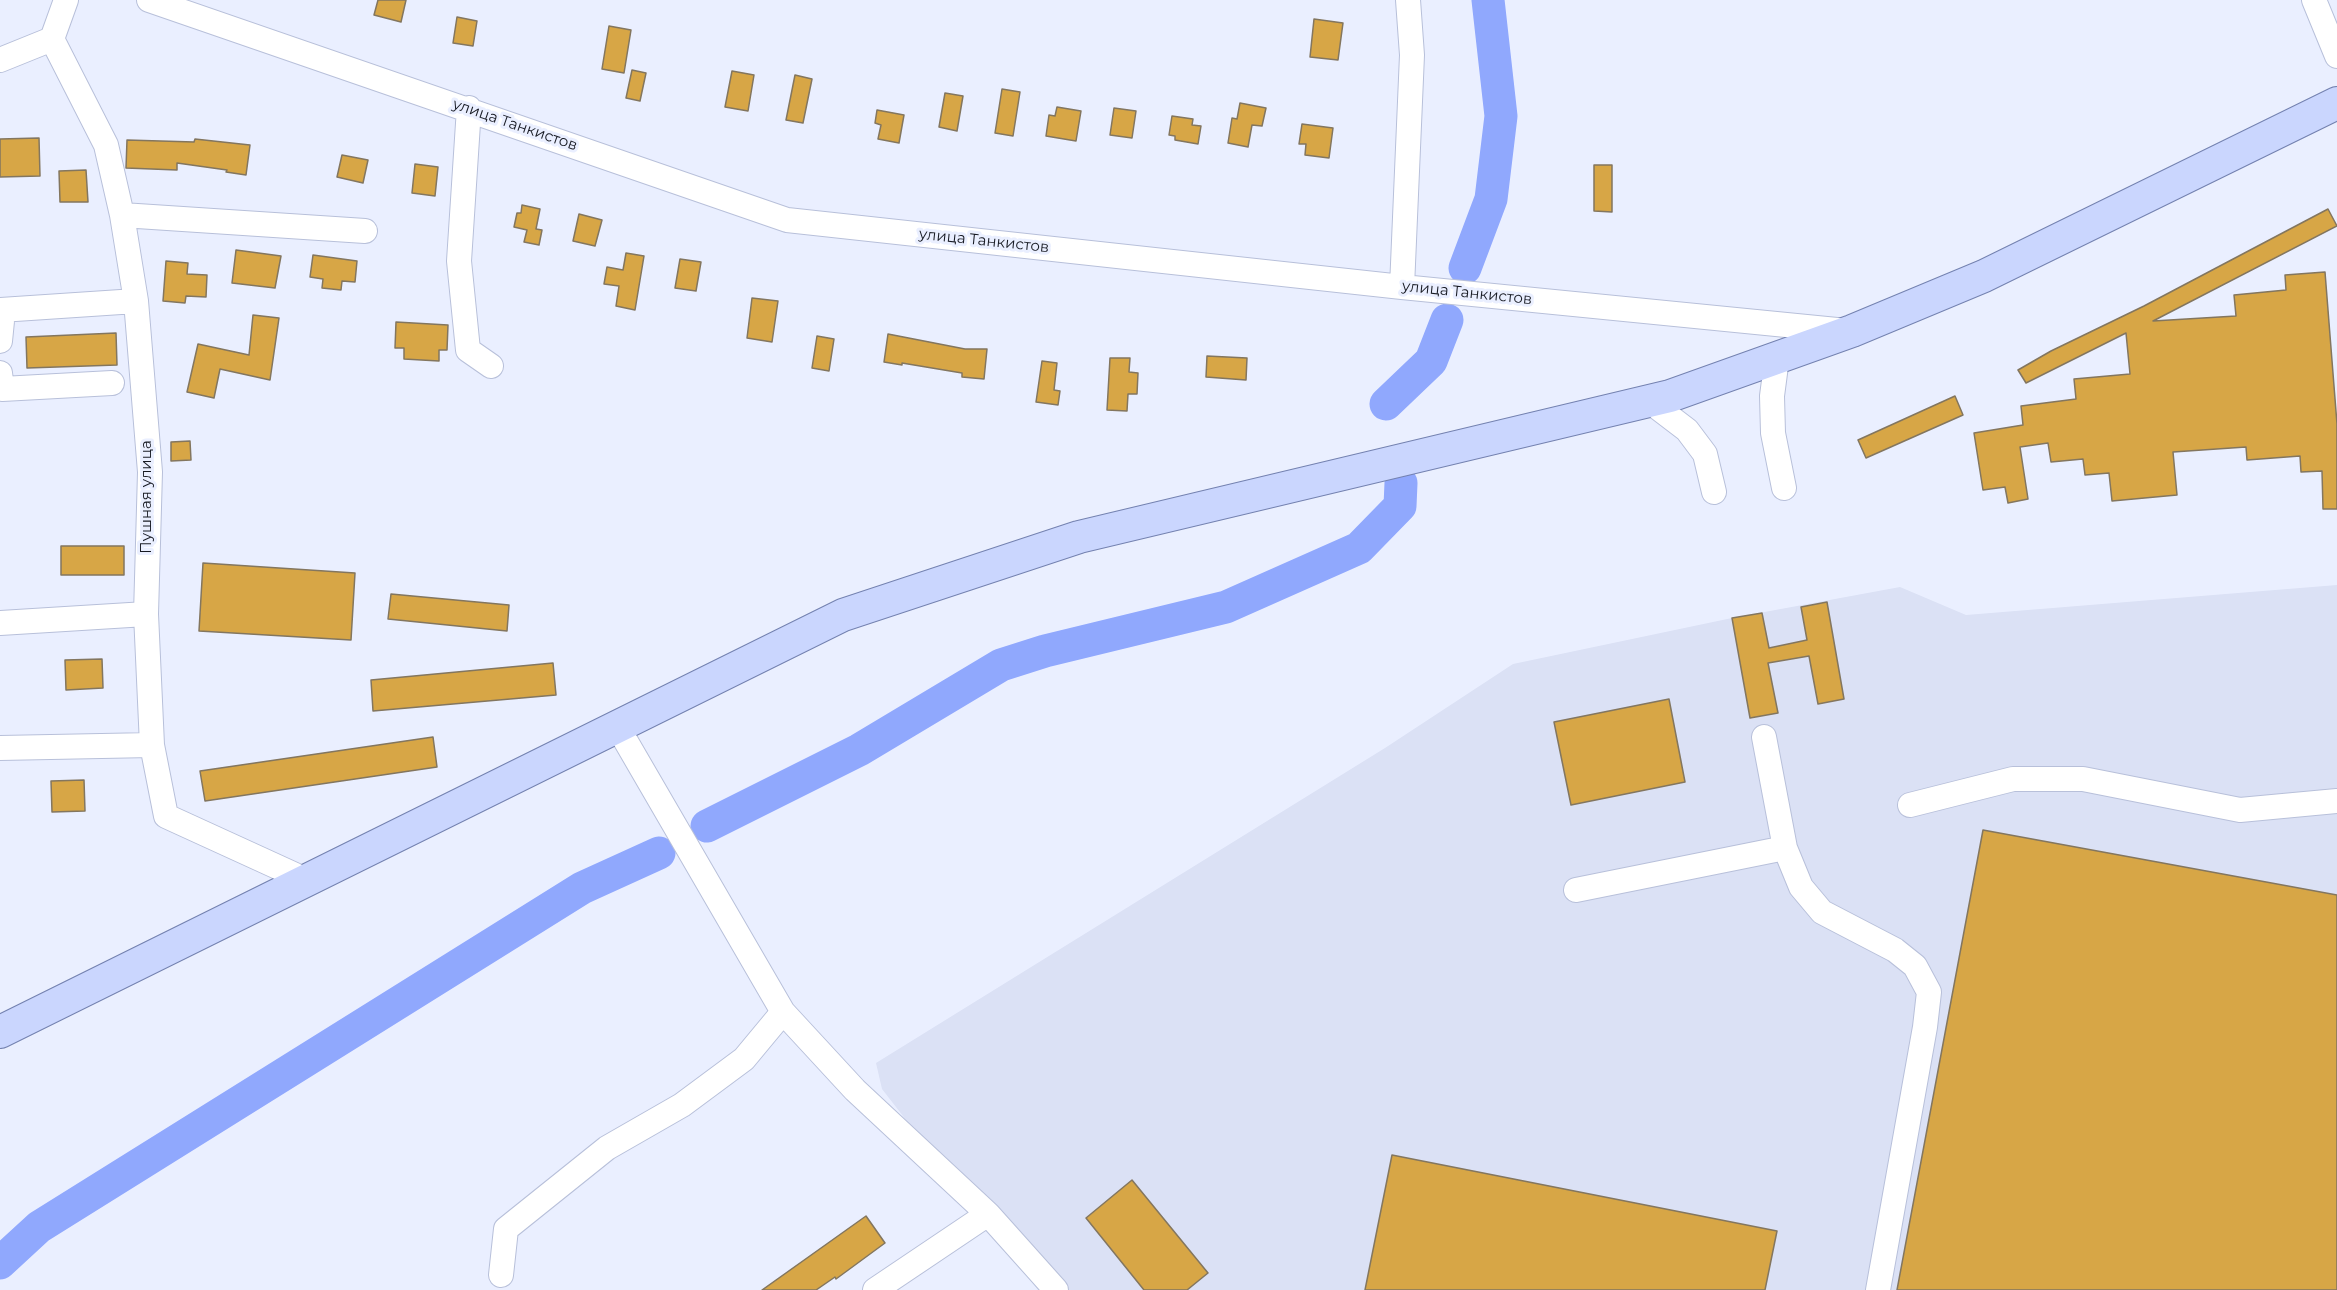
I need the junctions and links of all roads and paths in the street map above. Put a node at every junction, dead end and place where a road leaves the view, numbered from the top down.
1 (66, 0) edge
2 (149, 0) edge
3 (1408, 0) edge
4 (2313, 0) edge
5 (52, 39) junction
6 (2337, 56) edge
7 (0, 60) edge
8 (2337, 103) edge
9 (469, 108) junction
10 (122, 215) junction
11 (365, 231) dead end
12 (1402, 287) junction
13 (136, 301) junction
14 (2, 311) edge
15 (1852, 331) junction
16 (0, 341) edge
17 (1777, 358) junction
18 (491, 366) dead end
19 (0, 373) edge
20 (112, 383) dead end
21 (1649, 401) junction
22 (1784, 488) dead end
23 (1714, 492) dead end
24 (146, 614) junction
25 (0, 623) edge
26 (617, 726) junction
27 (1764, 737) dead end
28 (152, 745) junction
29 (0, 748) edge
30 (2337, 801) edge
31 (1910, 805) dead end
32 (1785, 848) junction
33 (306, 880) junction
34 (1576, 890) dead end
35 (783, 1012) junction
36 (0, 1032) edge
37 (988, 1214) junction
38 (501, 1275) dead end
39 (875, 1290) edge
40 (1056, 1290) edge
41 (1878, 1290) edge

1 - 5 street
2 - 9 street, улица Танкистов
3 - 12 street
4 - 6 street
5 - 7 street
5 - 10 street, Пушная улица
8 - 15 main road
9 - 12 street, улица Танкистов
9 - 18 street
10 - 11 street
10 - 13 street, Пушная улица
12 - 15 street, улица Танкистов
13 - 14 street
13 - 24 street, Пушная улица
14 - 16 street
15 - 17 main road
17 - 21 main road
17 - 22 street
19 - 20 street
21 - 23 street
21 - 26 main road
24 - 25 street
24 - 28 street, Пушная улица
26 - 33 main road
26 - 35 street
27 - 32 street
28 - 29 street
28 - 33 street, Пушная улица
30 - 31 street
32 - 34 street
32 - 41 street
33 - 36 main road
35 - 37 street
35 - 38 street
37 - 39 street
37 - 40 street

